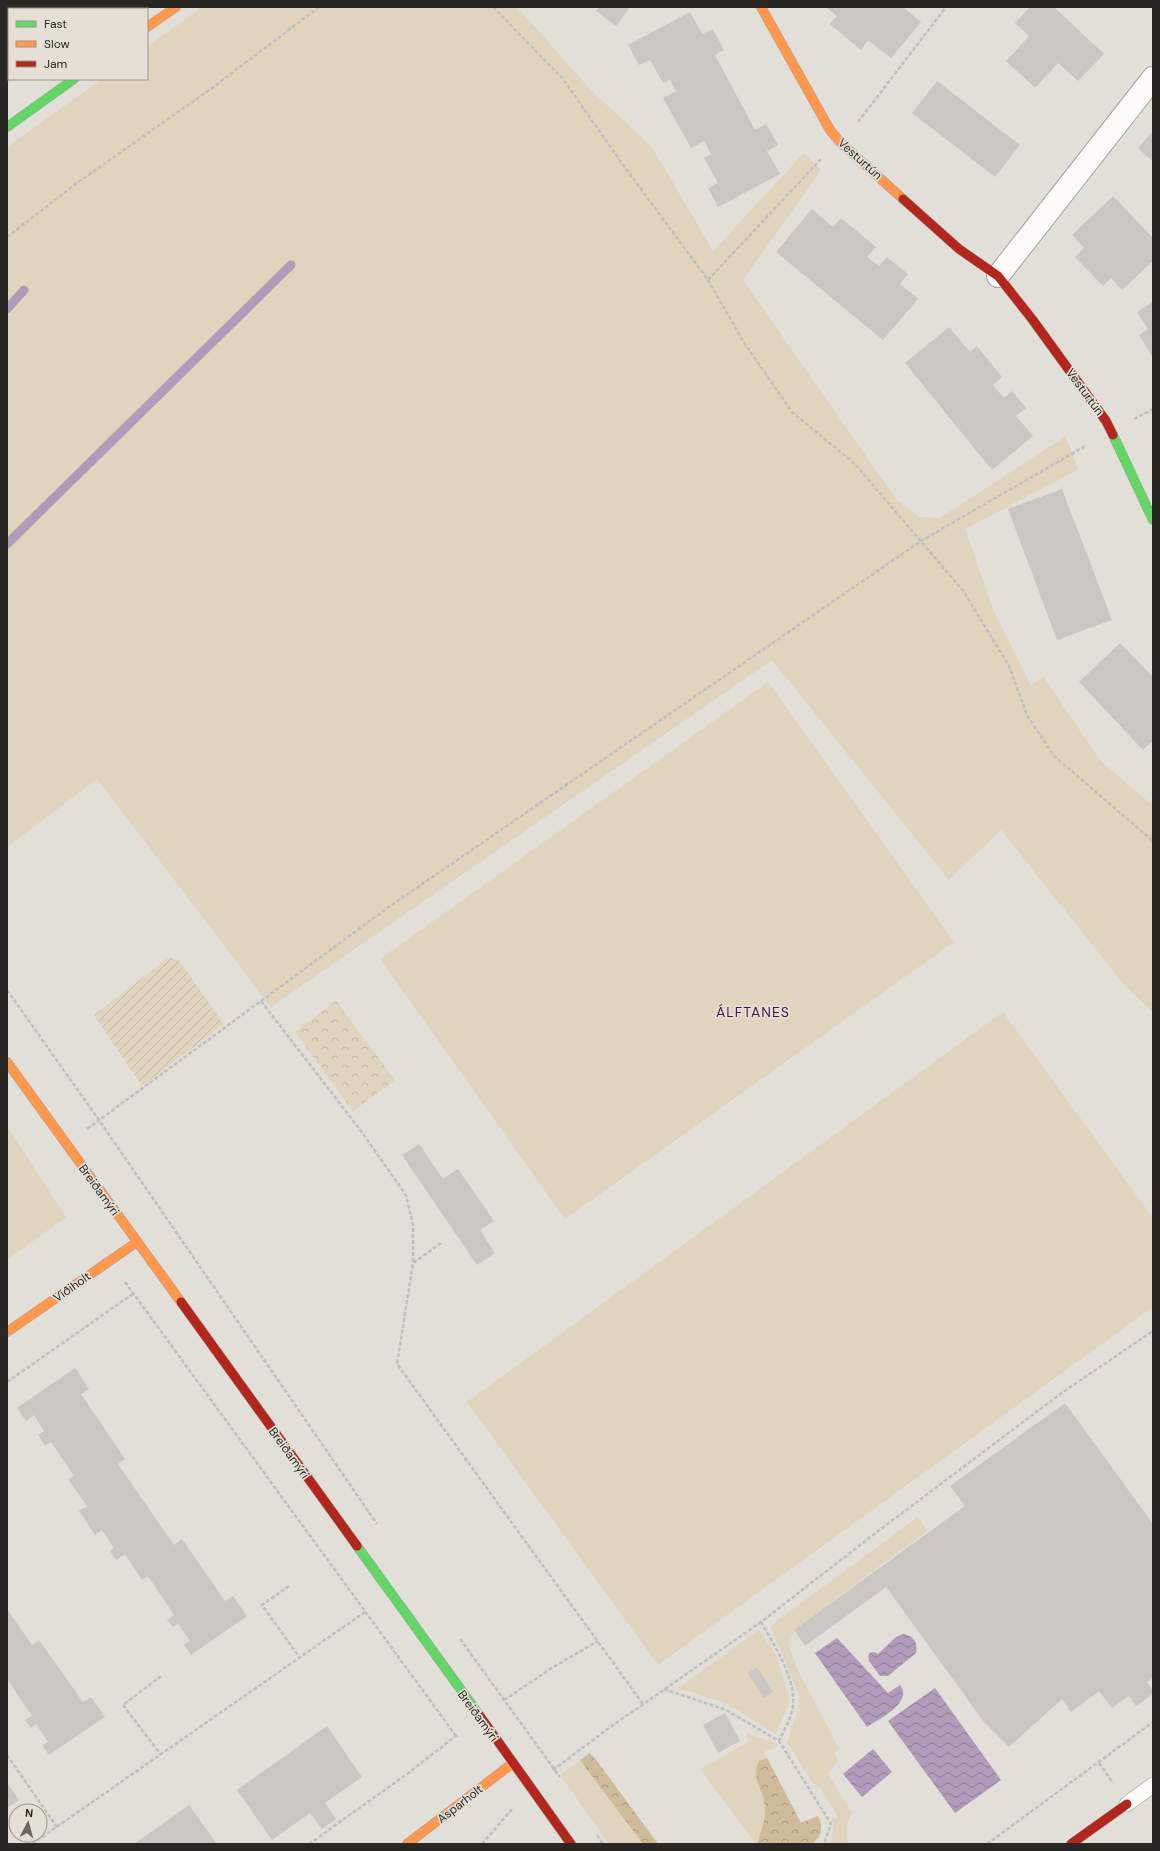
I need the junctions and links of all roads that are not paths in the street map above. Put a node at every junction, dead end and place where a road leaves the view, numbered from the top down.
1 (176, 7) edge
2 (763, 8) edge
3 (148, 26) edge
4 (1153, 78) edge
5 (73, 80) edge
6 (7, 127) edge
7 (998, 276) junction
8 (1153, 520) edge
9 (7, 1062) edge
10 (138, 1242) junction
11 (7, 1332) edge
12 (513, 1763) junction
13 (1153, 1785) edge
14 (1127, 1804) joint
15 (407, 1844) edge
16 (571, 1844) edge
17 (1072, 1844) edge

1 - 3 street
2 - 7 street, Vesturtún
4 - 7 street
5 - 6 street
7 - 8 street, Vesturtún
9 - 10 street, Breiðamýri
10 - 11 street, Víðiholt
10 - 12 street, Breiðamýri
12 - 15 street, Asparholt
12 - 16 street, Breiðamýri
13 - 14 lane
14 - 17 street

